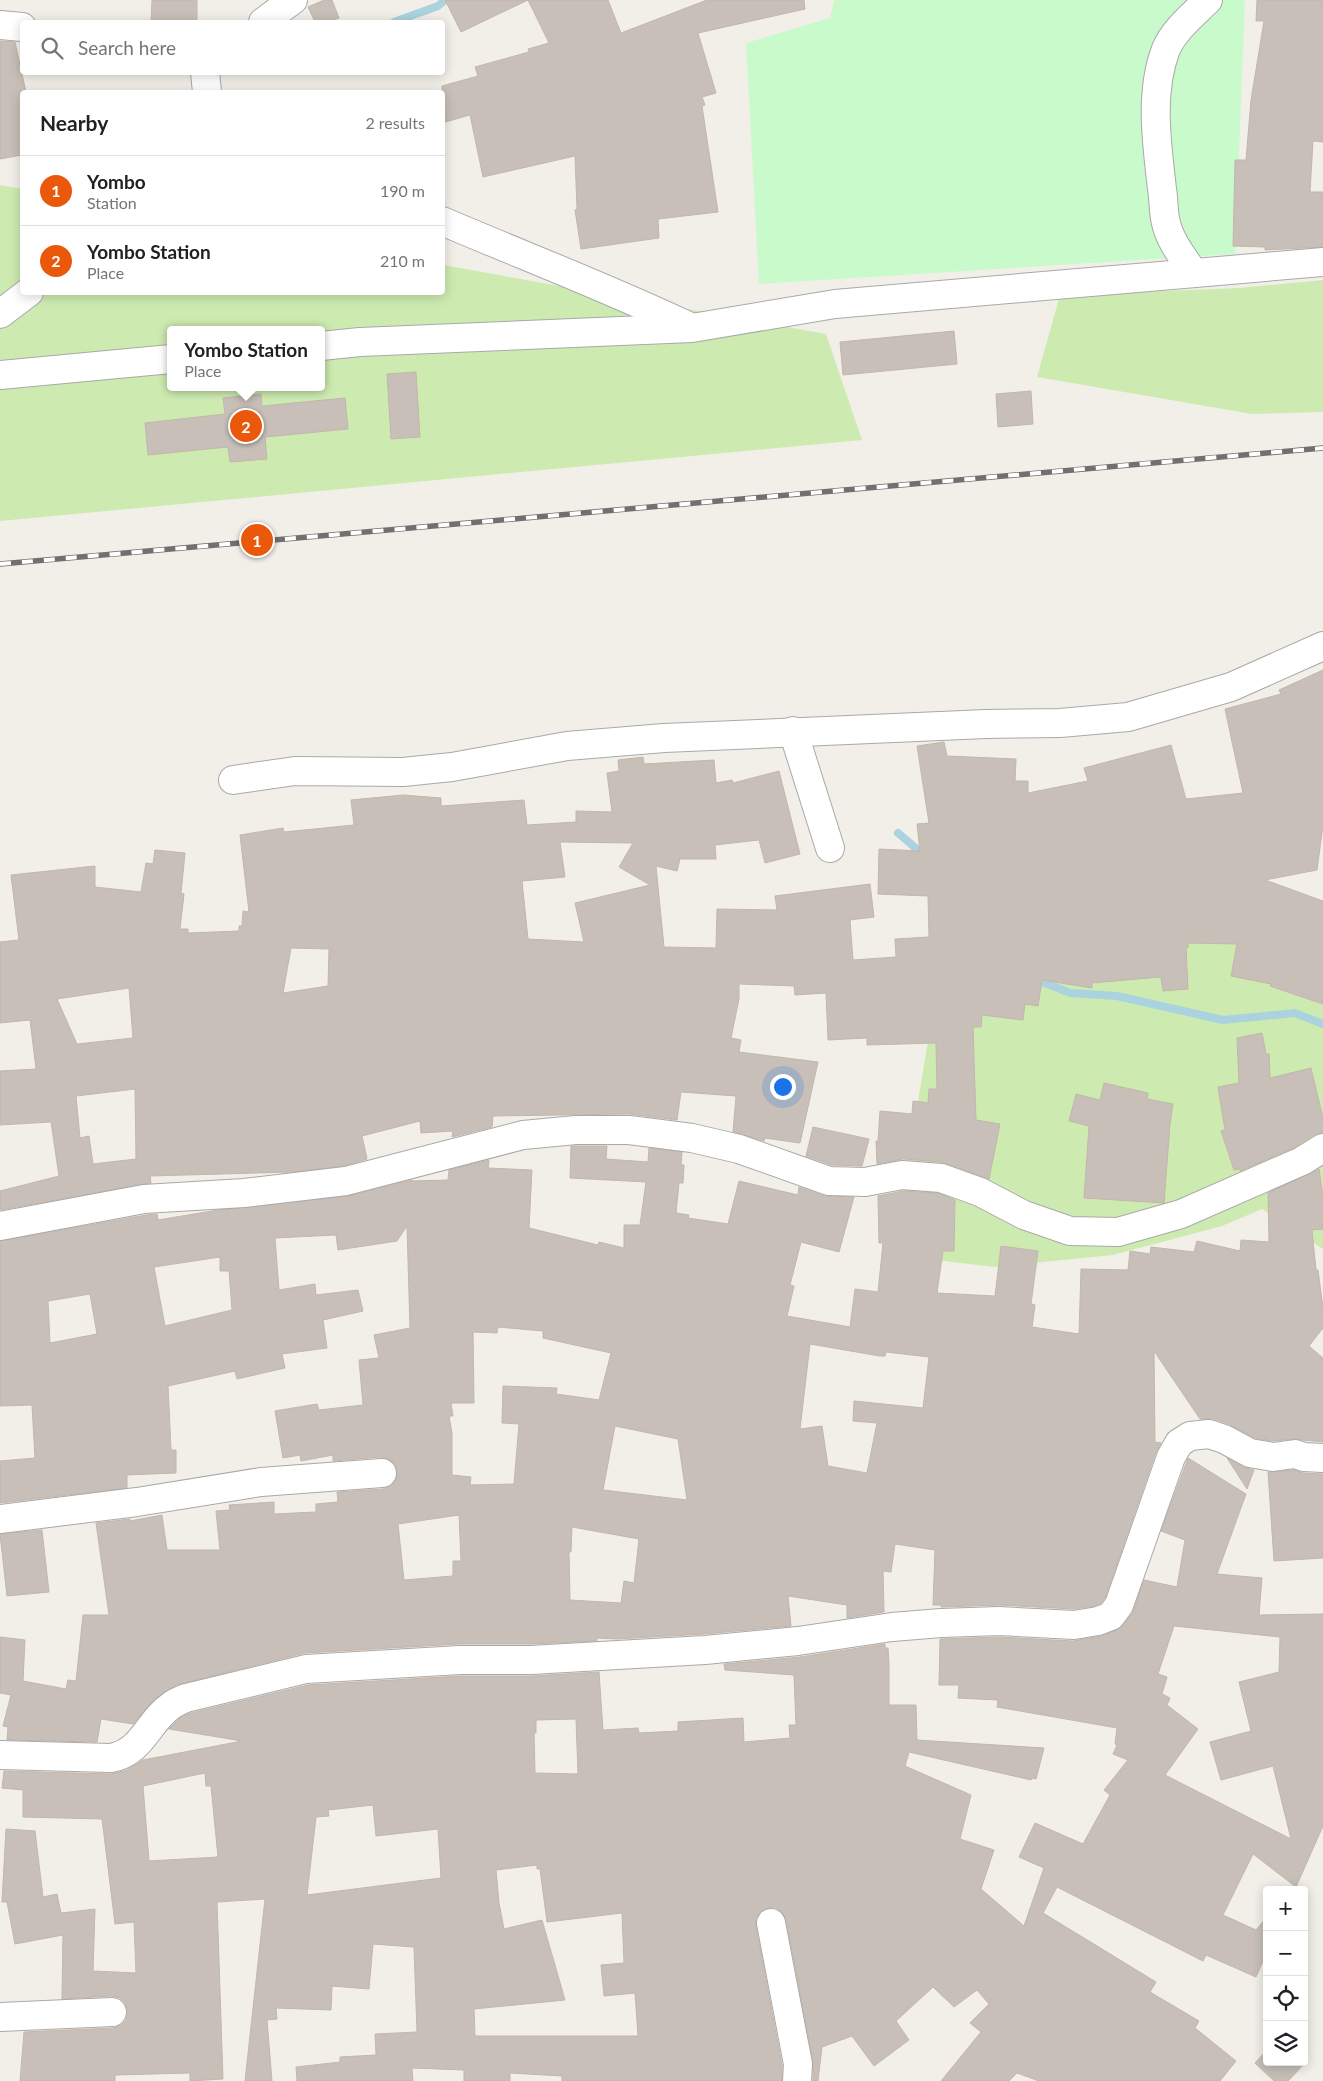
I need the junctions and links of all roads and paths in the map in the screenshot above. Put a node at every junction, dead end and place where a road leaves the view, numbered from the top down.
1 (293, 0) edge
2 (1208, 0) edge
3 (266, 20) edge
4 (0, 25) edge
5 (20, 27) edge
6 (205, 75) edge
7 (207, 90) edge
8 (445, 222) edge
9 (1323, 262) edge
10 (1193, 272) junction
11 (25, 295) edge
12 (0, 314) edge
13 (692, 328) junction
14 (325, 346) edge
15 (167, 359) edge
16 (0, 375) edge
17 (1323, 646) edge
18 (793, 731) junction
19 (233, 780) dead end
20 (830, 848) dead end
21 (1323, 1148) edge
22 (0, 1226) edge
23 (1323, 1458) edge
24 (382, 1473) dead end
25 (0, 1519) edge
26 (0, 1755) edge
27 (771, 1922) dead end
28 (112, 2012) dead end
29 (0, 2017) edge
30 (797, 2081) edge

1 - 3 street
2 - 10 street
4 - 5 street
6 - 7 street
8 - 13 street
9 - 10 street
10 - 13 street
11 - 12 street
13 - 14 street
15 - 16 street
17 - 18 street
18 - 19 street
18 - 20 street
21 - 22 street
23 - 26 street
24 - 25 street
27 - 30 street
28 - 29 street

